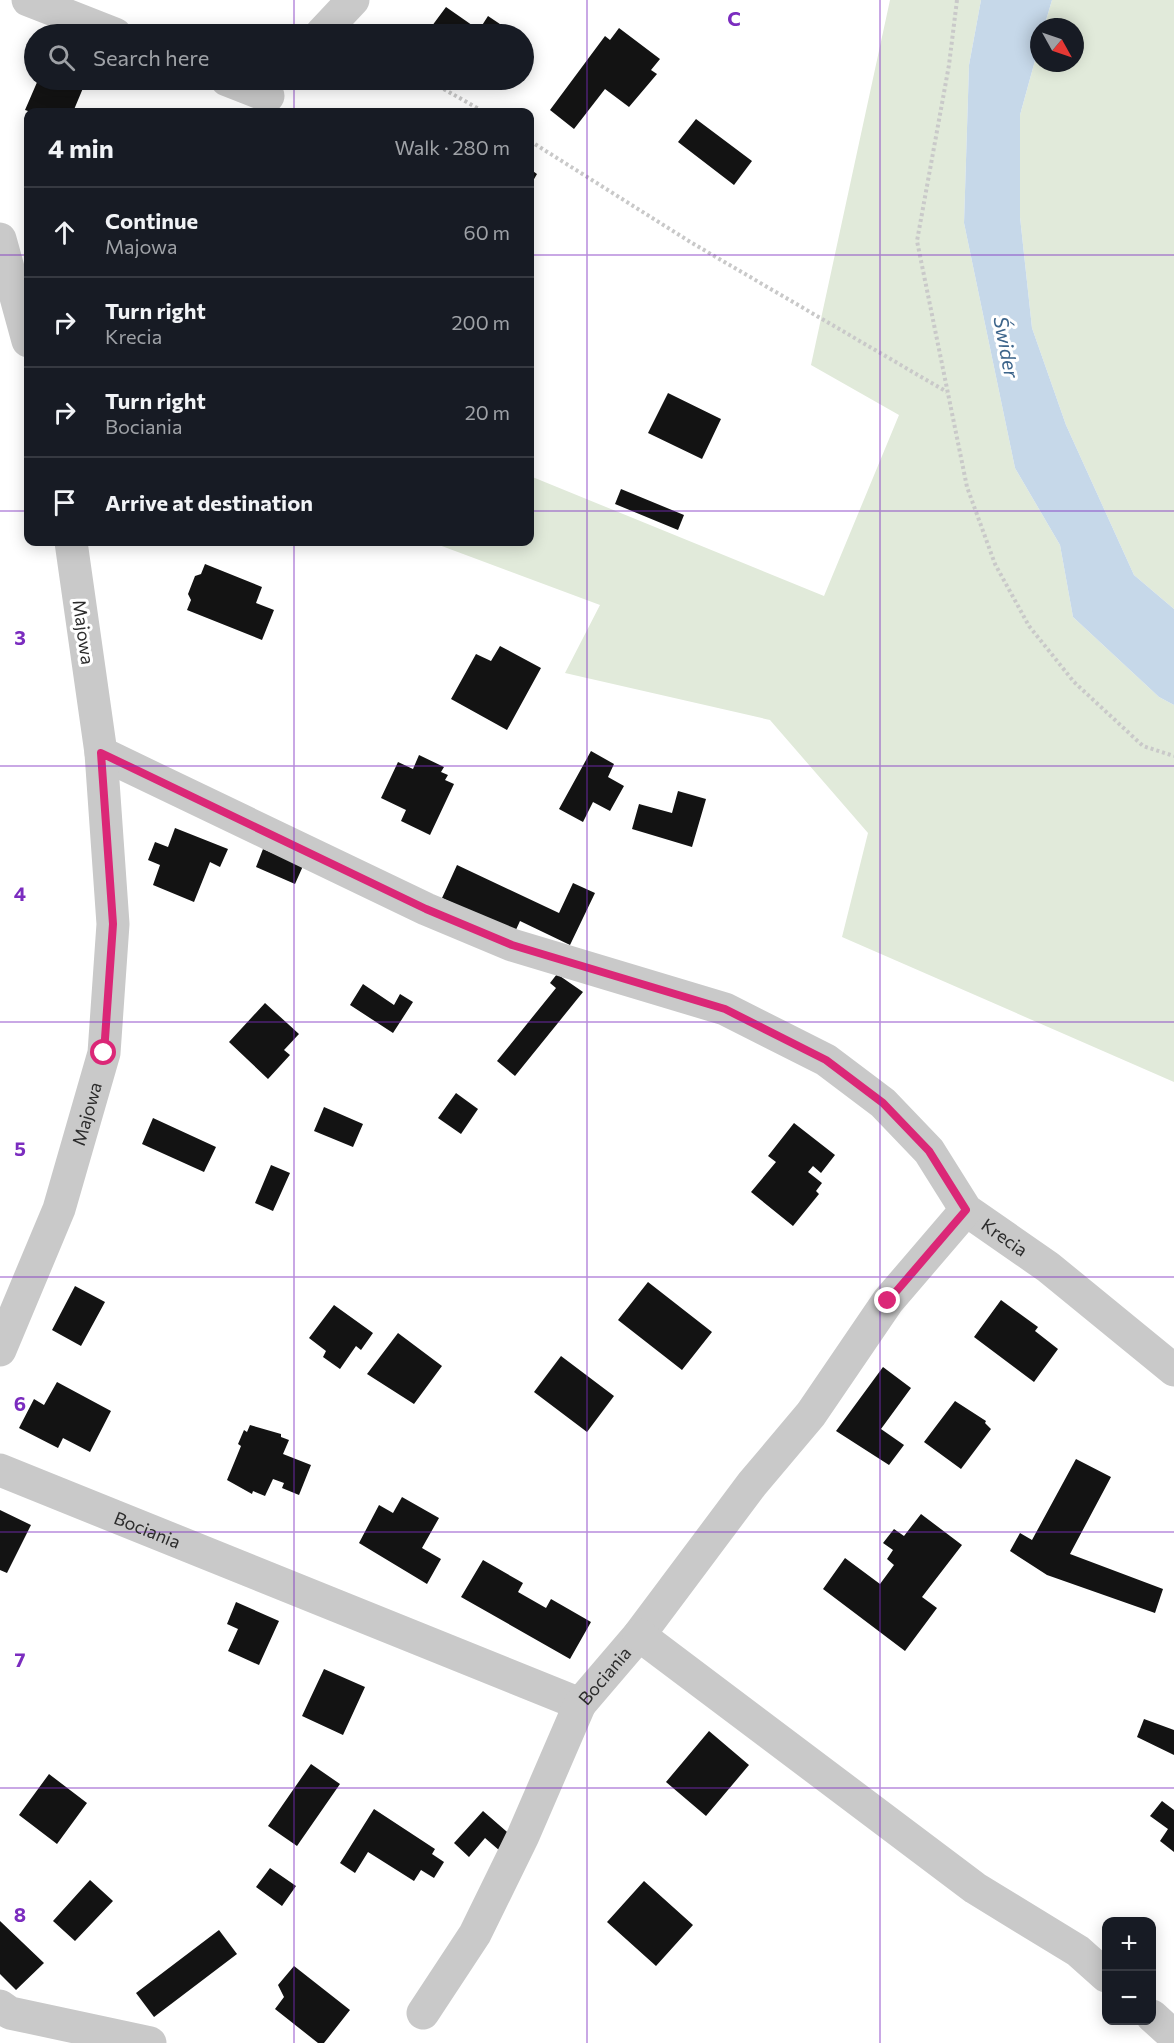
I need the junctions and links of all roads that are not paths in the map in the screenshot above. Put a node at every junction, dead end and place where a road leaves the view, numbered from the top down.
1 (28, 0) edge
2 (353, 0) edge
3 (89, 24) edge
4 (330, 24) edge
5 (253, 90) edge
6 (268, 96) edge
7 (0, 239) edge
8 (24, 326) edge
9 (72, 546) edge
10 (101, 753) junction
11 (966, 1210) junction
12 (0, 1350) edge
13 (1174, 1370) edge
14 (0, 1470) edge
15 (639, 1635) junction
16 (580, 1704) junction
17 (1102, 1972) edge
18 (0, 2006) edge
19 (423, 2013) dead end
20 (1156, 2020) edge
21 (1174, 2036) edge
22 (150, 2043) edge

1 - 3 street
2 - 4 street
5 - 6 street
7 - 8 street
9 - 10 street, Majowa
10 - 11 street, Krecia
10 - 12 street, Majowa
11 - 13 street, Krecia
11 - 15 street, Bociania
14 - 16 street, Bociania
15 - 16 street, Bociania
15 - 17 street
16 - 19 street
18 - 22 street
20 - 21 street

